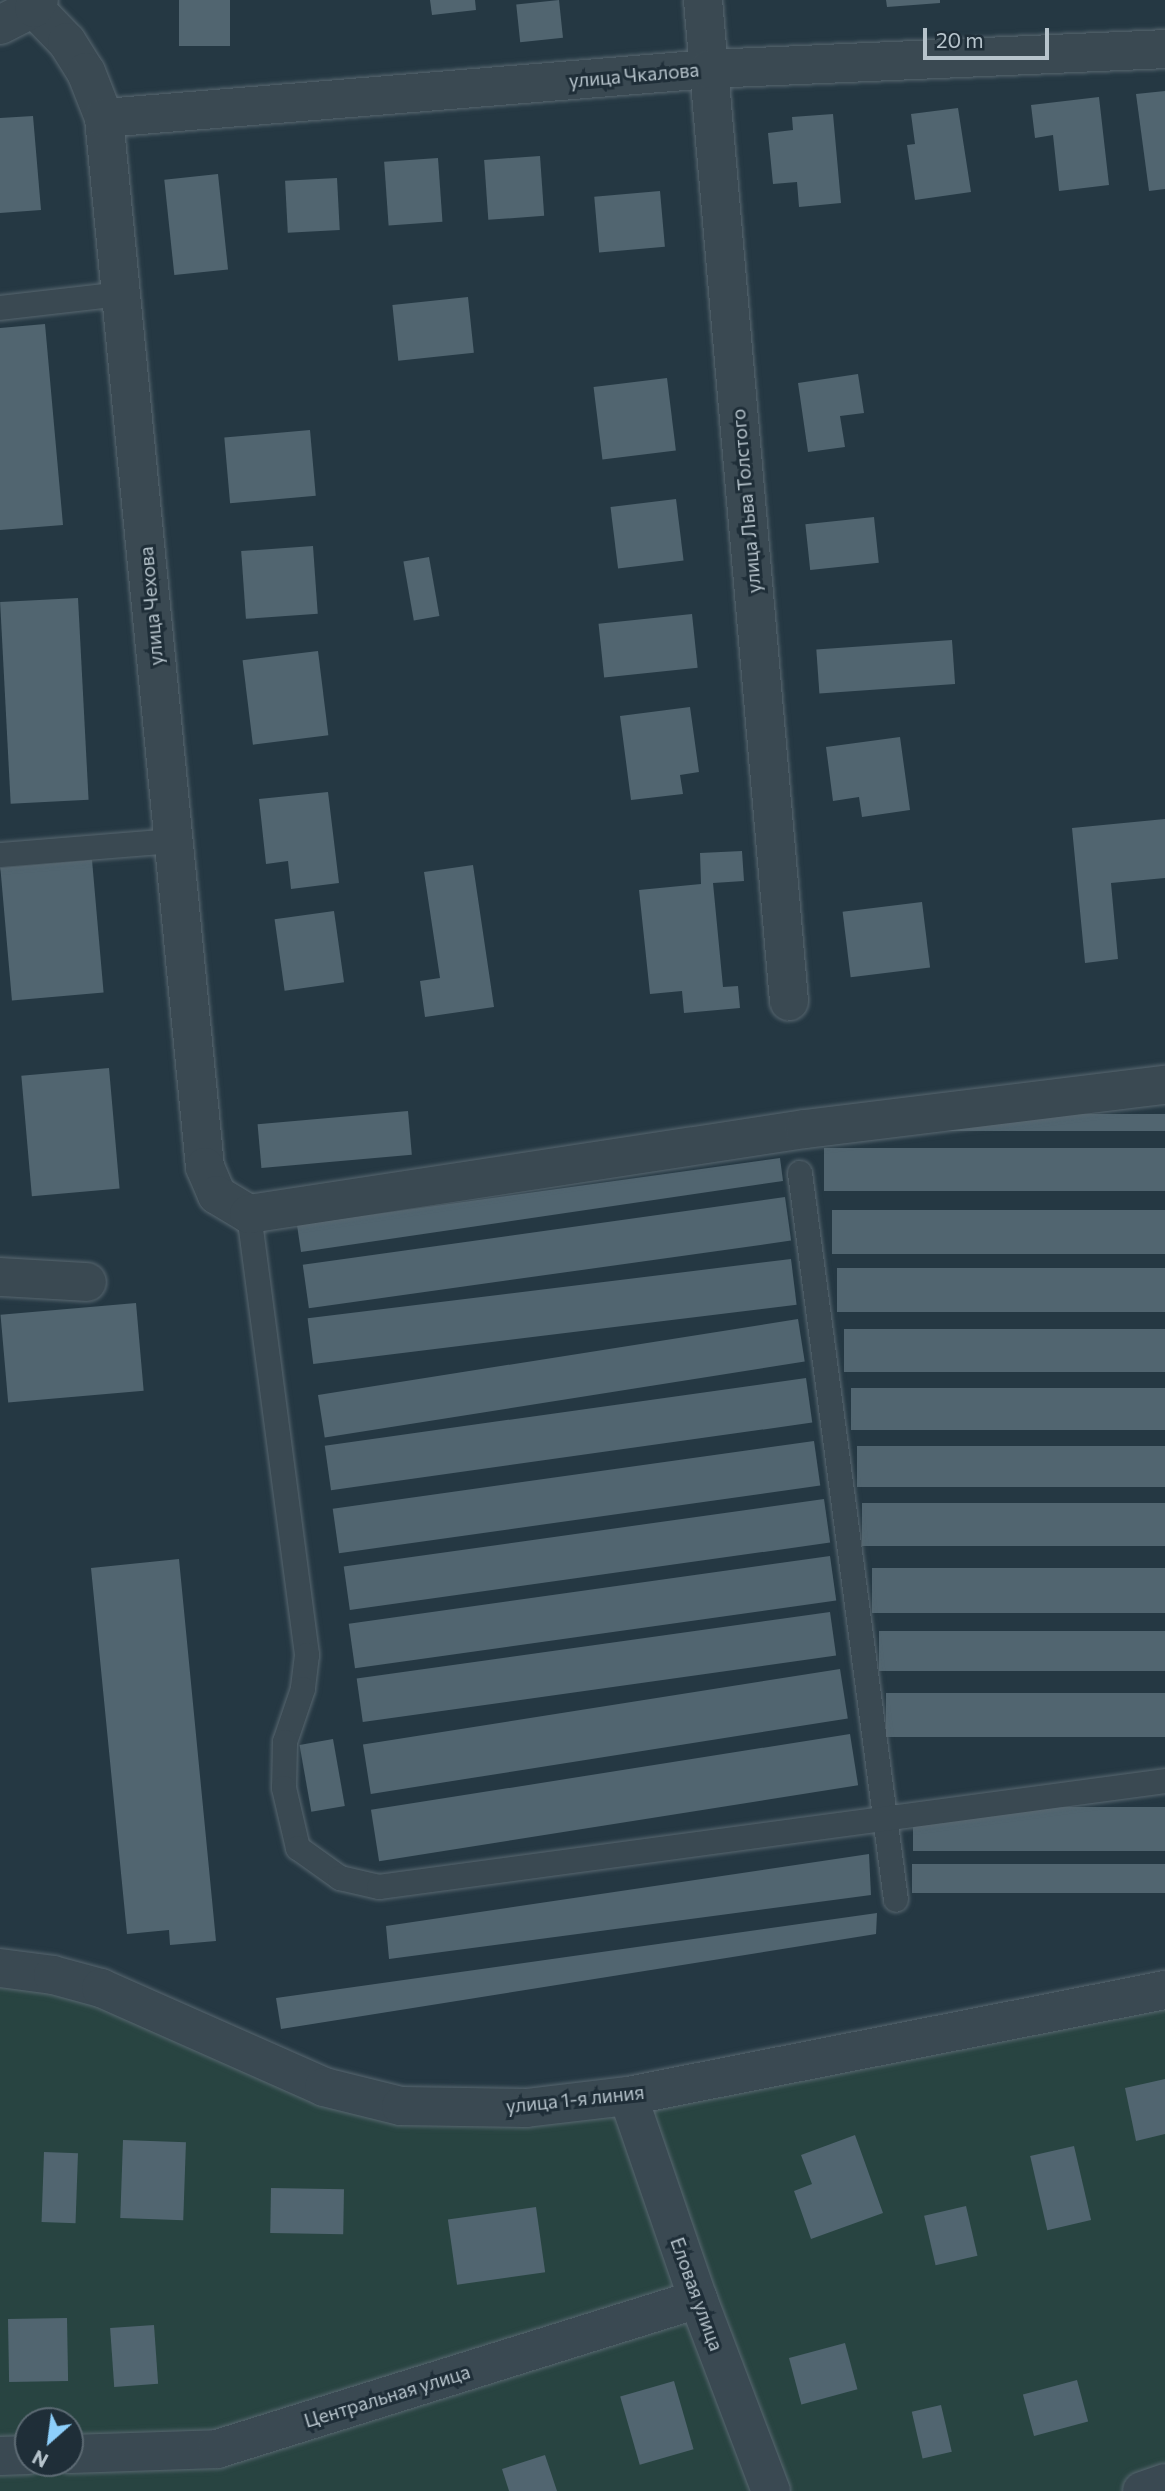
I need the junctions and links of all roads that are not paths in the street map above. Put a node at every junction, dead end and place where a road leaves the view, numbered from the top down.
1 (703, 0) edge
2 (36, 4) edge
3 (0, 25) edge
4 (1165, 49) edge
5 (709, 69) junction
6 (104, 118) junction
7 (121, 294) junction
8 (0, 308) edge
9 (173, 841) junction
10 (0, 855) edge
11 (789, 1001) dead end
12 (1165, 1086) edge
13 (800, 1173) dead end
14 (248, 1214) junction
15 (0, 1277) edge
16 (88, 1282) dead end
17 (1165, 1781) edge
18 (886, 1819) junction
19 (896, 1900) dead end
20 (0, 1968) edge
21 (1165, 1990) edge
22 (628, 2096) junction
23 (698, 2299) junction
24 (84, 2454) edge
25 (1165, 2483) edge
26 (771, 2491) edge
27 (1142, 2491) edge

1 - 5 street, улица Льва Толстого
2 - 3 street
2 - 6 street, улица Чехова
4 - 5 street, улица Чкалова
5 - 6 street, улица Чкалова
5 - 11 street, улица Льва Толстого
6 - 7 street, улица Чехова
7 - 8 lane
7 - 9 street, улица Чехова
9 - 10 lane
9 - 14 street, улица Чехова
12 - 14 street
13 - 18 lane
14 - 18 lane
15 - 16 street
17 - 18 lane
18 - 19 lane
20 - 22 street, улица 1-я линия
21 - 22 street, улица 1-я линия
22 - 23 street, Еловая улица
23 - 24 street, Центральная улица
23 - 26 street, Еловая улица
25 - 27 street

